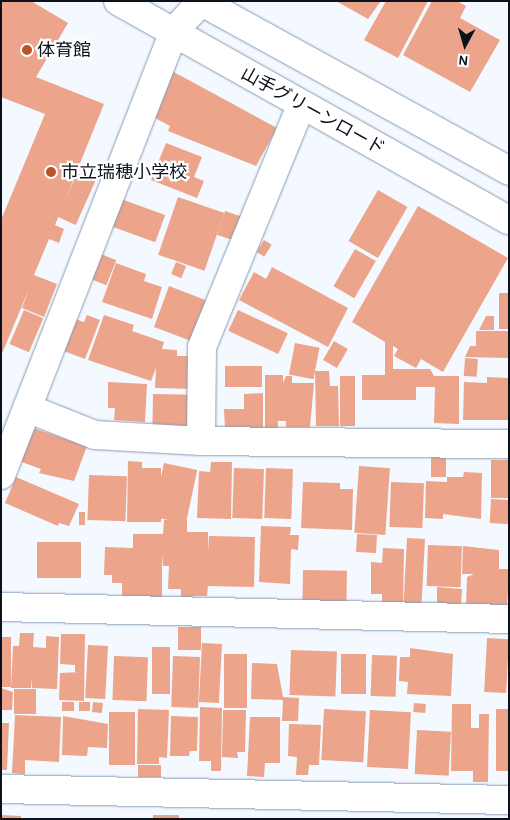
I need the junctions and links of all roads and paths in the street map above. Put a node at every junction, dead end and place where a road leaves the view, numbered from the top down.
1 (118, 1) edge
2 (201, 2) edge
3 (174, 31) junction
4 (301, 106) junction
5 (509, 171) edge
6 (509, 220) edge
7 (27, 408) junction
8 (201, 441) junction
9 (509, 444) edge
10 (1, 475) edge
11 (1, 607) edge
12 (509, 619) edge
13 (1, 789) edge
14 (509, 800) edge

1 - 3 street, 山手グリーンロード
2 - 3 street
2 - 5 street
3 - 4 street, 山手グリーンロード
3 - 7 street
4 - 6 street, 山手グリーンロード
4 - 8 street
7 - 8 street
7 - 10 street
8 - 9 street
11 - 12 street
13 - 14 street

